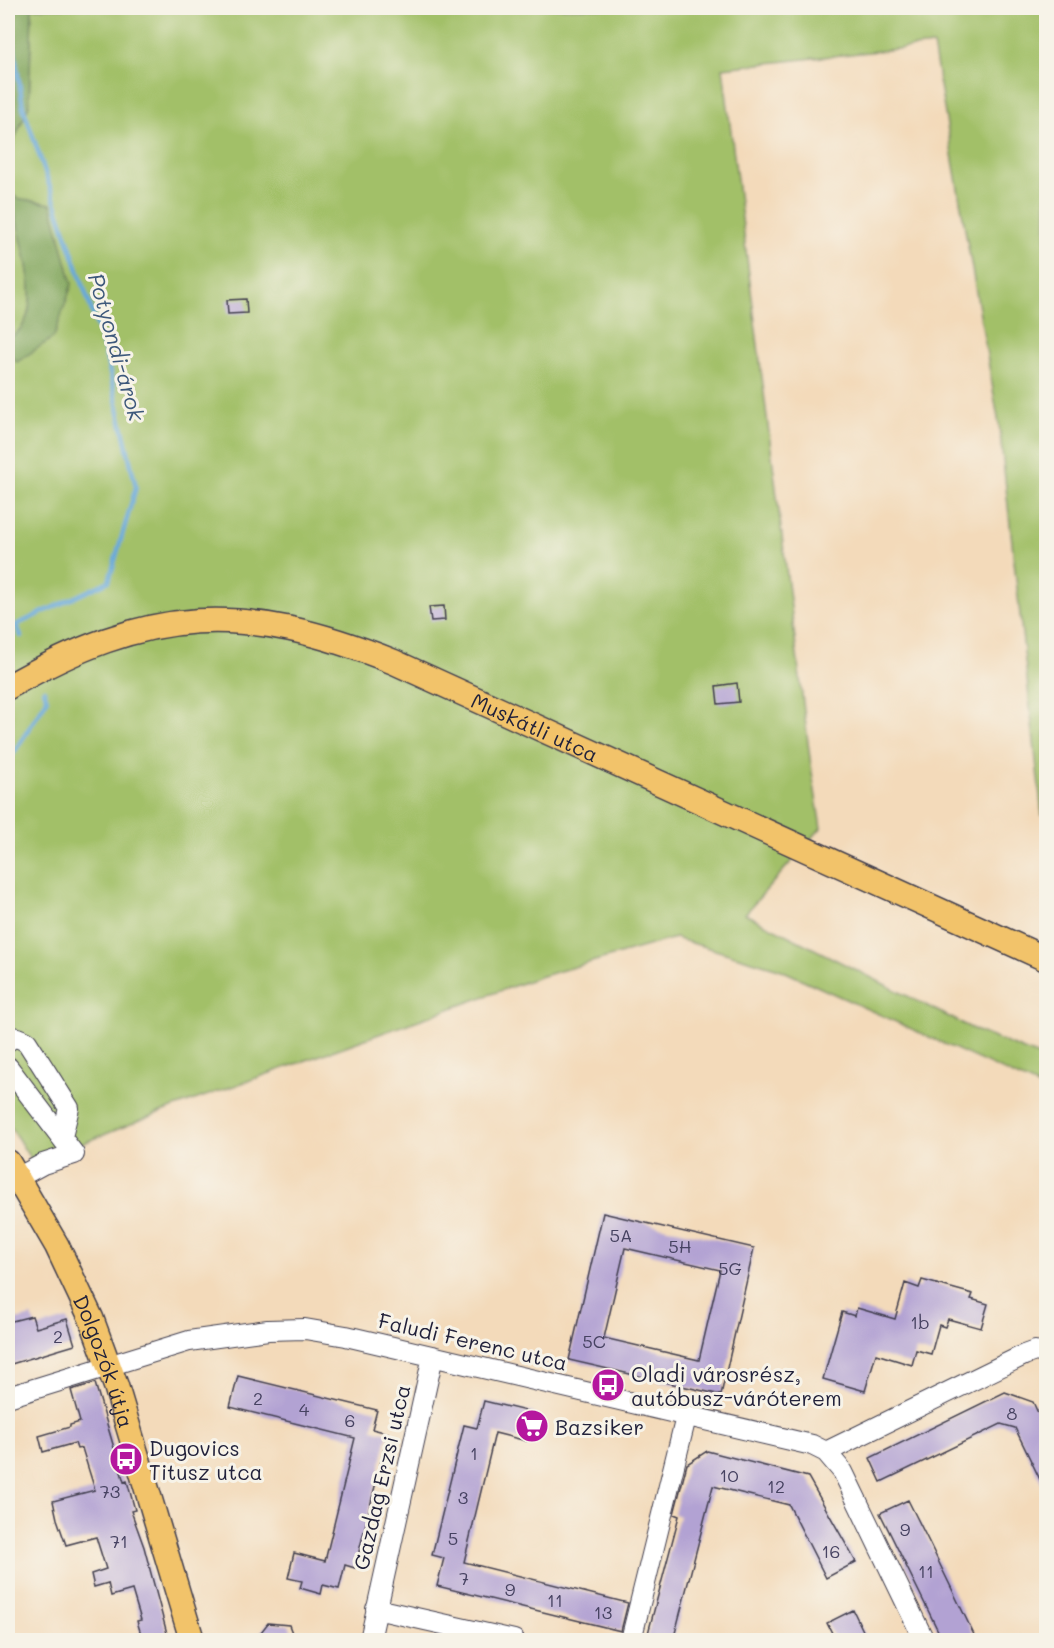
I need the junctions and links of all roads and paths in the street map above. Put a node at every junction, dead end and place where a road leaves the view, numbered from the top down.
1 (8, 687) edge
2 (1047, 959) edge
3 (8, 1041) edge
4 (8, 1067) edge
5 (62, 1137) junction
6 (12, 1170) edge
7 (1047, 1353) edge
8 (433, 1356) junction
9 (109, 1367) junction
10 (8, 1397) edge
11 (686, 1417) junction
12 (826, 1452) junction
13 (376, 1609) junction
14 (192, 1641) edge
15 (370, 1641) edge
16 (514, 1641) edge
17 (631, 1641) edge
18 (924, 1641) edge

1 - 2 main road, Muskátli utca
3 - 5 street
4 - 5 street
5 - 6 street
6 - 9 main road, Dolgozók útja
7 - 12 street
8 - 9 street, Faludi Ferenc utca
8 - 11 street, Faludi Ferenc utca
8 - 13 street, Gazdag Erzsi utca
9 - 10 street
9 - 14 main road, Dolgozók útja
11 - 12 street, Faludi Ferenc utca
11 - 17 street
12 - 18 street
13 - 15 street, Gazdag Erzsi utca
13 - 16 street

